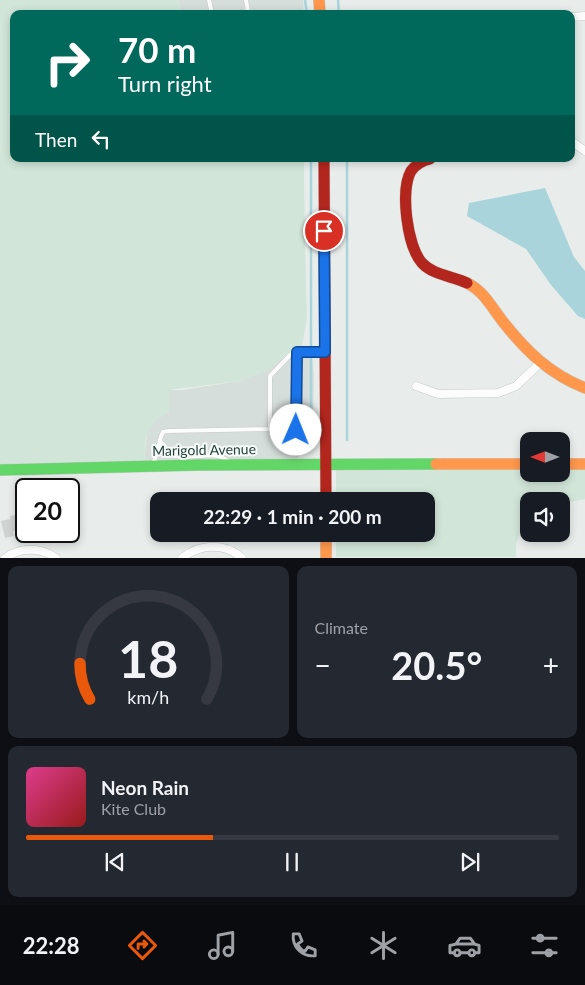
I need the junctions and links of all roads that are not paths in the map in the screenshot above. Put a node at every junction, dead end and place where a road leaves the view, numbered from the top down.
1 (324, 162) edge
2 (424, 162) edge
3 (297, 352) junction
4 (325, 352) junction
5 (540, 364) junction
6 (416, 386) dead end
7 (585, 388) edge
8 (270, 429) junction
9 (161, 442) junction
10 (325, 464) junction
11 (520, 464) edge
12 (570, 464) edge
13 (585, 464) edge
14 (232, 465) junction
15 (151, 466) junction
16 (0, 470) edge
17 (326, 492) edge
18 (326, 542) edge
19 (5, 558) edge
20 (56, 558) edge
21 (182, 558) edge
22 (242, 558) edge
23 (326, 558) edge

1 - 4 main road
2 - 5 main road
3 - 4 lane
3 - 8 lane
3 - 8 lane
4 - 10 main road
5 - 6 street
5 - 7 main road
8 - 9 lane
9 - 14 lane
9 - 15 lane
10 - 11 main road, Marigold Avenue
10 - 14 main road, Marigold Avenue
10 - 17 main road
12 - 13 main road
14 - 15 main road, Marigold Avenue
15 - 16 main road, Marigold Avenue
18 - 23 main road
19 - 20 street
21 - 22 street

